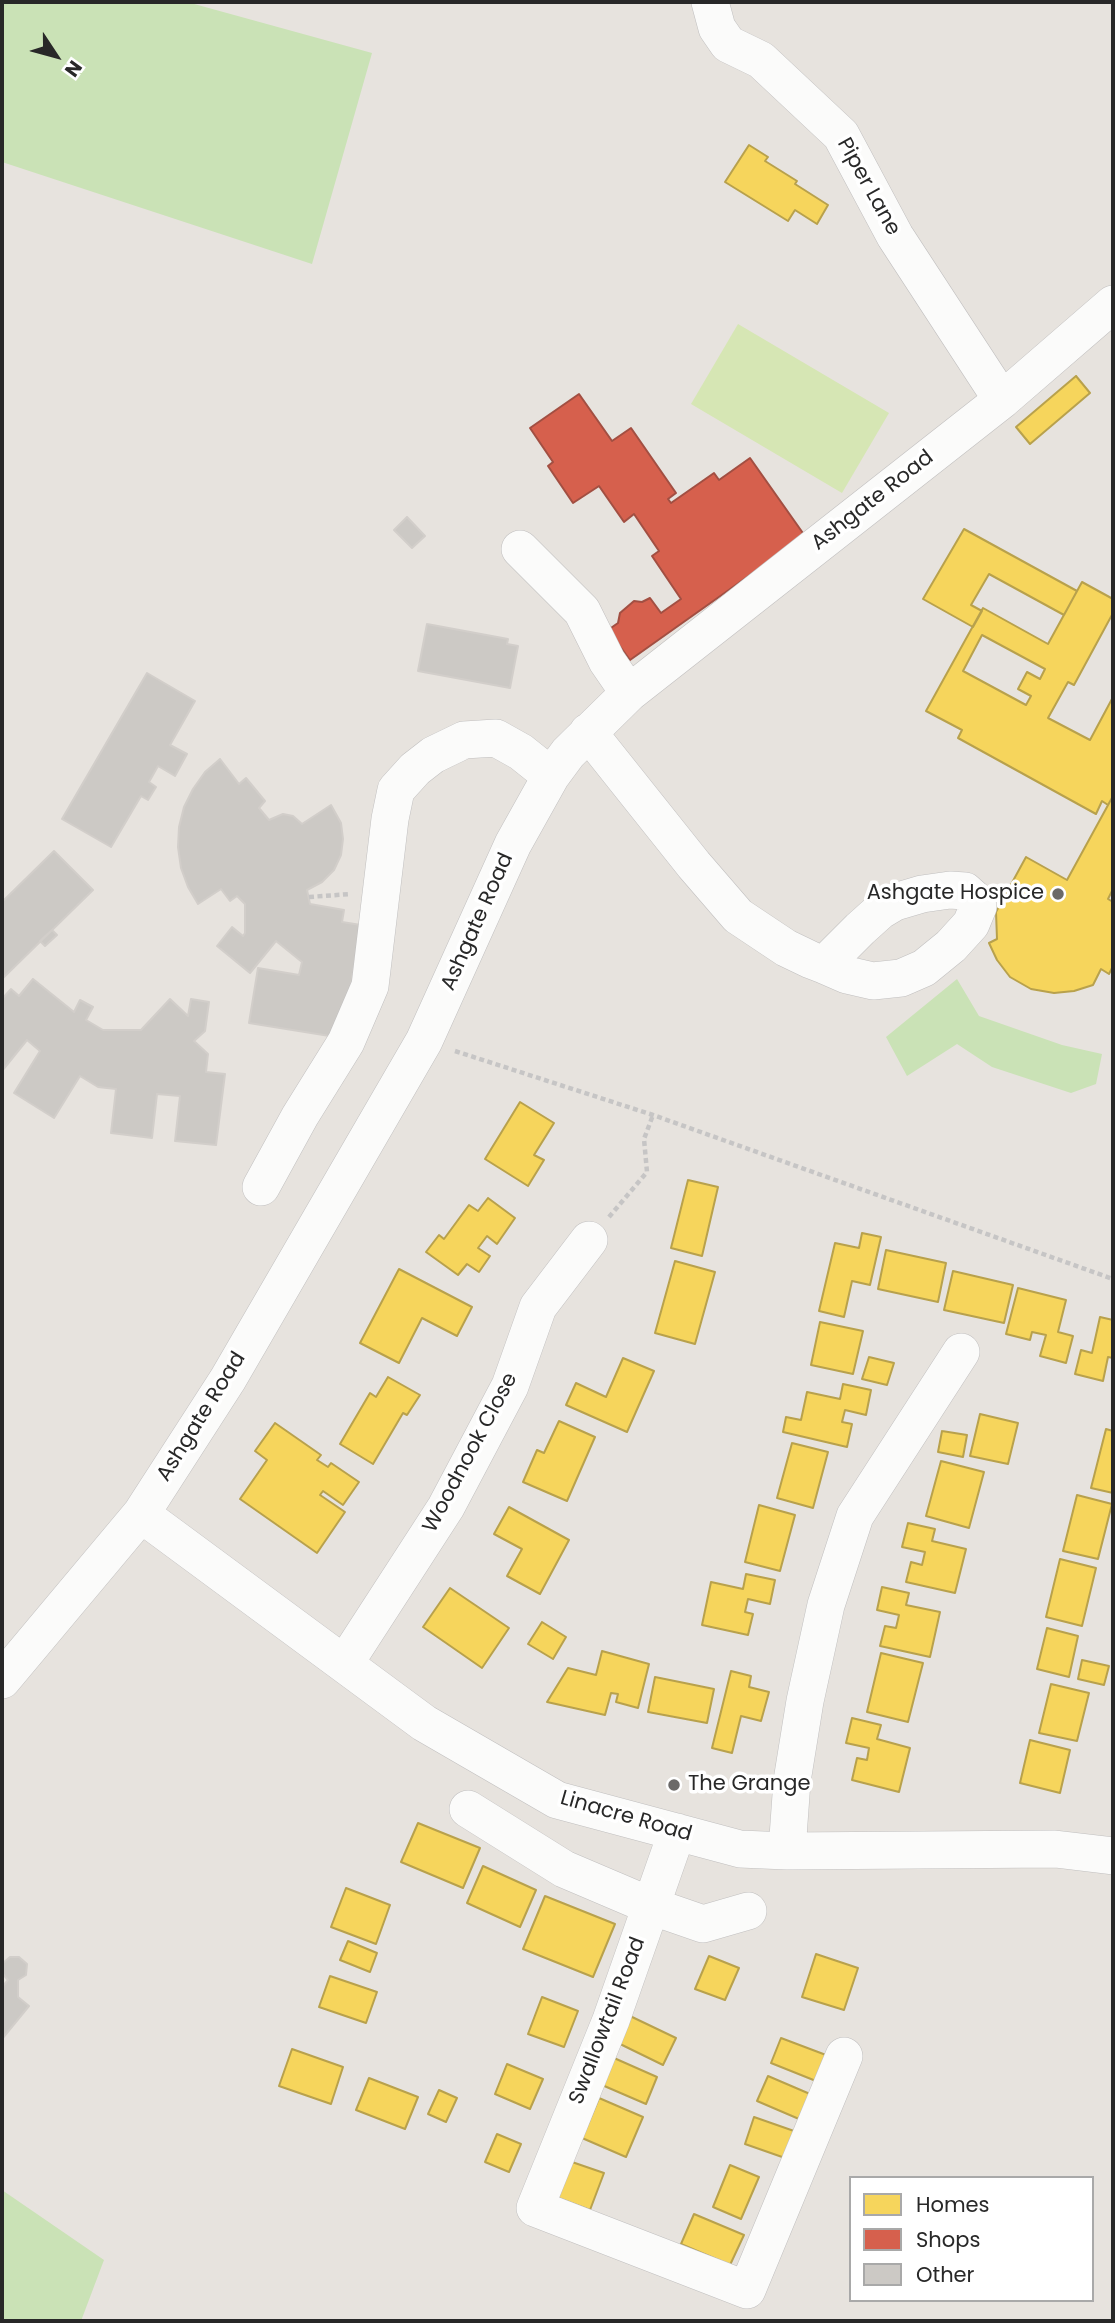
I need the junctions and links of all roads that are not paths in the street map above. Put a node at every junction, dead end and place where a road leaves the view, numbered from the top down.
1 (710, 2) edge
2 (1113, 304) edge
3 (1002, 400) junction
4 (520, 550) dead end
5 (629, 692) junction
6 (588, 732) junction
7 (551, 776) junction
8 (824, 965) dead end
9 (261, 1187) dead end
10 (589, 1240) road end
11 (961, 1352) dead end
12 (141, 1514) junction
13 (345, 1663) junction
14 (2, 1680) edge
15 (468, 1809) dead end
16 (677, 1832) junction
17 (787, 1852) junction
18 (1113, 1854) edge
19 (651, 1906) junction
20 (748, 1911) dead end
21 (844, 2056) dead end

1 - 3 street, Piper Lane
2 - 3 street, Ashgate Road
3 - 5 street, Ashgate Road
4 - 5 street
5 - 6 street, Ashgate Road
6 - 7 street, Ashgate Road
6 - 8 street
7 - 9 street
7 - 12 street, Ashgate Road
10 - 13 street, Woodnook Close
11 - 17 street
12 - 13 street, Linacre Road
12 - 14 street, Ashgate Road
13 - 16 street, Linacre Road
15 - 19 street
16 - 17 street, Linacre Road
16 - 19 street, Swallowtail Road
17 - 18 street, Linacre Road
19 - 20 street
19 - 21 street, Swallowtail Road

